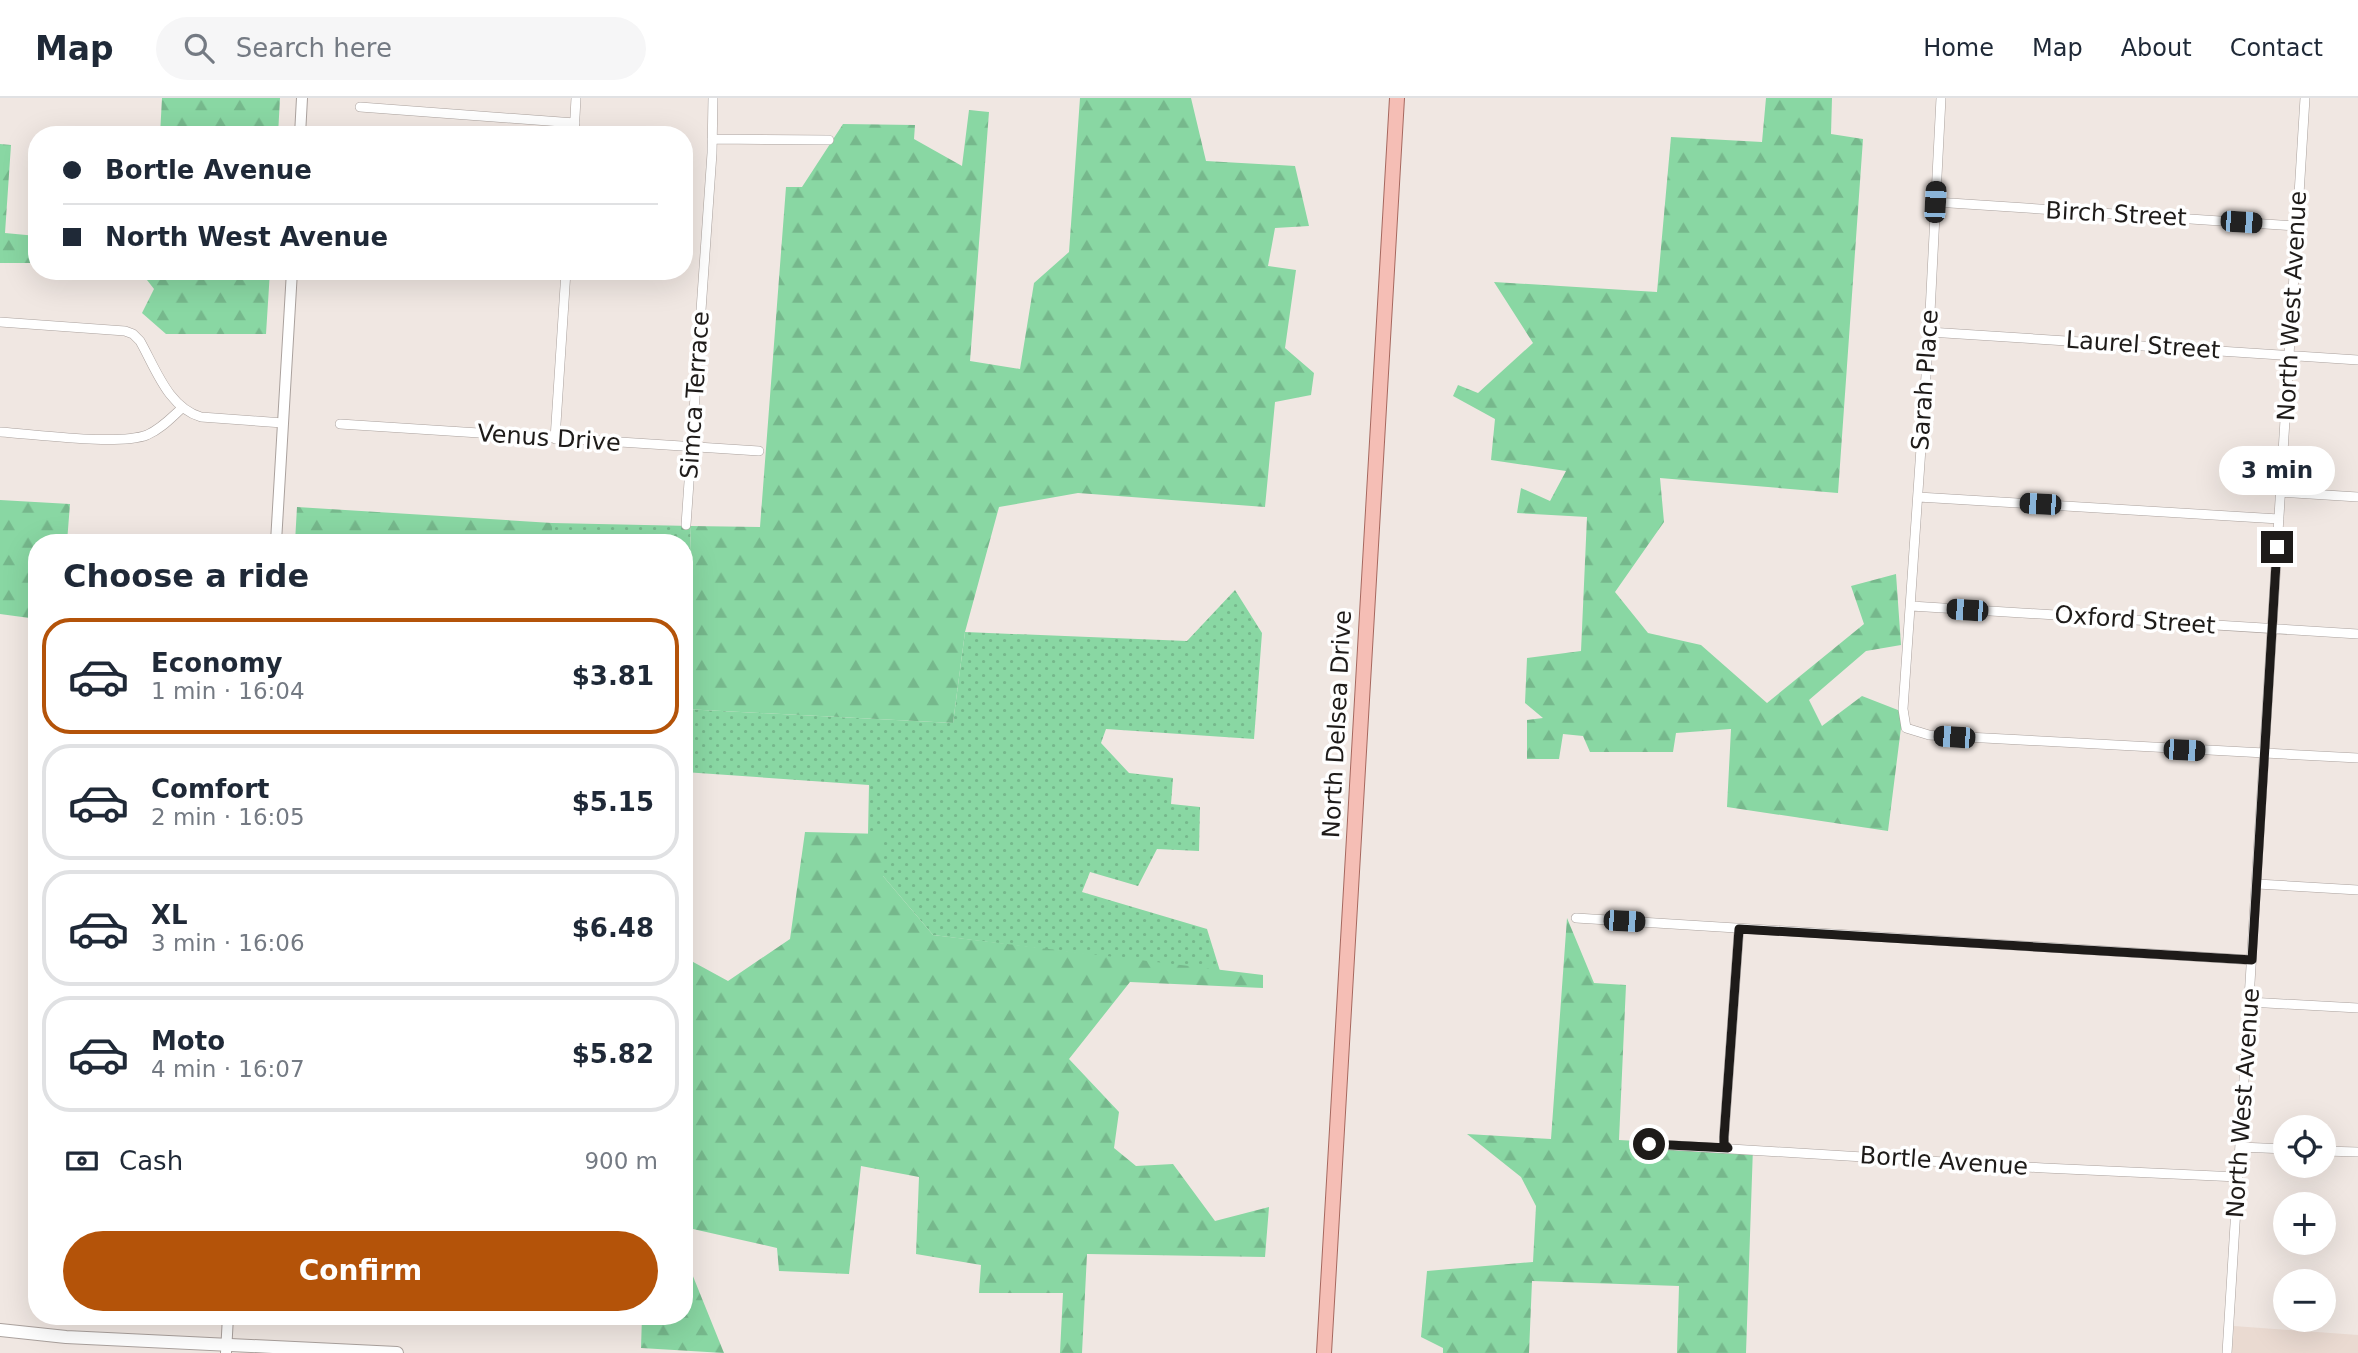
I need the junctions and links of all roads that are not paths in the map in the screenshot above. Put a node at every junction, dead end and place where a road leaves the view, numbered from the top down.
1 (302, 98) edge
2 (576, 98) edge
3 (713, 98) edge
4 (1397, 98) edge
5 (1941, 98) edge
6 (2305, 98) edge
7 (360, 107) dead end
8 (575, 123) junction
9 (300, 126) edge
10 (575, 126) edge
11 (712, 139) junction
12 (829, 139) dead end
13 (1935, 202) junction
14 (2296, 226) junction
15 (291, 280) edge
16 (565, 280) edge
17 (0, 322) edge
18 (1929, 332) junction
19 (2288, 356) junction
20 (2358, 360) edge
21 (182, 408) junction
22 (283, 423) junction
23 (340, 424) dead end
24 (0, 432) edge
25 (555, 439) junction
26 (692, 447) junction
27 (759, 451) dead end
28 (2280, 492) junction
29 (2358, 496) edge
30 (1917, 497) junction
31 (2279, 519) junction
32 (686, 525) dead end
33 (276, 534) edge
34 (1911, 607) junction
35 (2272, 629) junction
36 (2358, 634) edge
37 (2264, 754) junction
38 (2358, 758) edge
39 (2256, 884) junction
40 (2358, 890) edge
41 (1576, 918) dead end
42 (1739, 929) junction
43 (2252, 960) junction
44 (2249, 1002) junction
45 (2358, 1008) edge
46 (1649, 1144) dead end
47 (2240, 1147) junction
48 (1728, 1148) junction
49 (2273, 1148) edge
50 (2336, 1152) edge
51 (2358, 1153) edge
52 (2238, 1177) junction
53 (227, 1325) edge
54 (0, 1331) edge
55 (226, 1348) edge
56 (397, 1353) edge
57 (1324, 1353) edge
58 (2227, 1353) edge

1 - 9 street
2 - 8 street
3 - 11 street, Simca Terrace
4 - 57 main road, North Delsea Drive
5 - 13 street, Sarah Place
6 - 14 street, North West Avenue
7 - 8 street
8 - 10 street
11 - 12 street
11 - 26 street, Simca Terrace
13 - 14 street, Birch Street
13 - 18 street, Sarah Place
14 - 19 street, North West Avenue
15 - 22 street
16 - 25 street
17 - 21 street
18 - 19 street, Laurel Street
18 - 30 street, Sarah Place
19 - 20 street, Laurel Street
19 - 28 street, North West Avenue
21 - 22 street
21 - 24 street
22 - 33 street
23 - 25 street, Venus Drive
25 - 26 street, Venus Drive
26 - 27 street, Venus Drive
26 - 32 street, Simca Terrace
28 - 29 street
28 - 31 street, North West Avenue
30 - 31 street
30 - 34 street, Sarah Place
31 - 35 street, North West Avenue
34 - 35 street, Oxford Street
34 - 37 street, Sarah Place
35 - 36 street, Oxford Street
35 - 37 street, North West Avenue
37 - 38 street, Sarah Place
37 - 39 street, North West Avenue
39 - 40 street
39 - 43 street, North West Avenue
41 - 42 street
42 - 43 street
42 - 48 street
43 - 44 street, North West Avenue
44 - 45 street
44 - 47 street, North West Avenue
46 - 48 street, Bortle Avenue
47 - 49 street
47 - 52 street, North West Avenue
48 - 52 street, Bortle Avenue
50 - 51 street
52 - 58 street, North West Avenue
53 - 55 street
54 - 55 main road
55 - 56 main road

